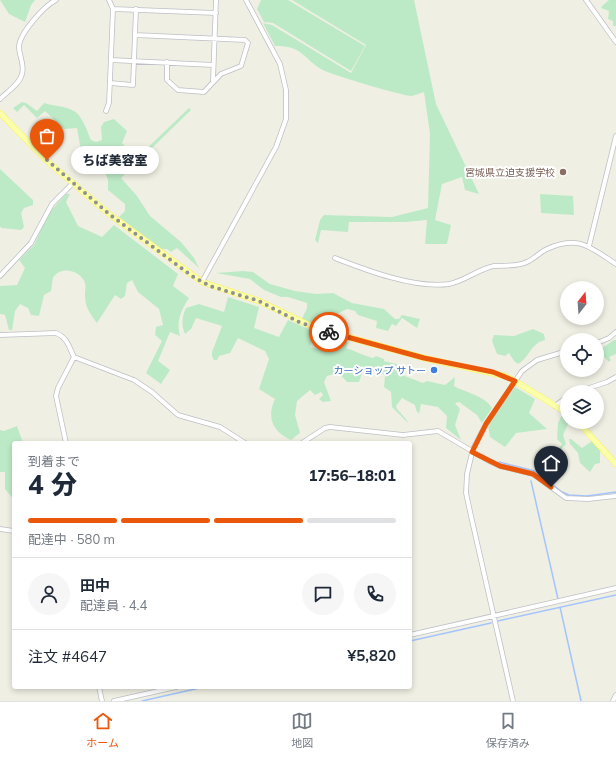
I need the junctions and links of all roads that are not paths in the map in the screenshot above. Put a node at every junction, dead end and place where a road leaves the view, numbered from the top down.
1 (56, 0) edge
2 (109, 0) edge
3 (216, 0) edge
4 (246, 0) edge
5 (586, 0) edge
6 (113, 9) junction
7 (136, 10) junction
8 (216, 13) junction
9 (135, 35) junction
10 (214, 39) junction
11 (616, 42) edge
12 (111, 60) junction
13 (134, 61) junction
14 (167, 62) junction
15 (213, 65) junction
16 (213, 81) junction
17 (110, 83) junction
18 (0, 99) edge
19 (106, 111) dead end
20 (0, 113) edge
21 (616, 136) edge
22 (73, 183) junction
23 (589, 246) junction
24 (335, 258) dead end
25 (616, 264) edge
26 (0, 276) edge
27 (202, 282) junction
28 (616, 332) edge
29 (0, 335) edge
30 (604, 340) edge
31 (560, 353) edge
32 (74, 357) junction
33 (616, 377) edge
34 (515, 381) junction
35 (598, 385) edge
36 (560, 402) edge
37 (555, 406) junction
38 (560, 409) edge
39 (584, 429) edge
40 (66, 441) edge
41 (242, 441) edge
42 (305, 441) edge
43 (472, 452) junction
44 (616, 464) edge
45 (616, 496) edge
46 (0, 529) edge
47 (12, 530) edge
48 (616, 588) edge
49 (493, 616) junction
50 (412, 635) edge
51 (99, 689) edge
52 (167, 689) edge
53 (616, 695) edge
54 (102, 701) edge
55 (114, 701) edge
56 (513, 701) edge
57 (613, 701) edge

1 - 18 street
2 - 6 street
3 - 8 street
4 - 27 street
5 - 11 street
6 - 7 street
6 - 12 street
7 - 8 street
7 - 9 street
8 - 10 street
9 - 10 street
9 - 13 street
10 - 15 street
10 - 16 street
12 - 13 street
12 - 17 street
13 - 14 street
13 - 17 street
14 - 15 street
14 - 16 street
15 - 16 street
17 - 19 street
20 - 22 main road
21 - 23 street
22 - 26 street
22 - 27 main road
23 - 24 street
23 - 25 street
27 - 34 main road
28 - 30 street
29 - 32 street
31 - 34 street
32 - 40 street
32 - 41 street
33 - 35 street
34 - 37 main road
34 - 43 street
36 - 37 street
37 - 38 main road
39 - 44 main road
42 - 43 street
43 - 45 street
43 - 49 street
46 - 47 street
48 - 49 street
49 - 50 street
49 - 56 street
51 - 54 street
52 - 55 street
53 - 57 street

